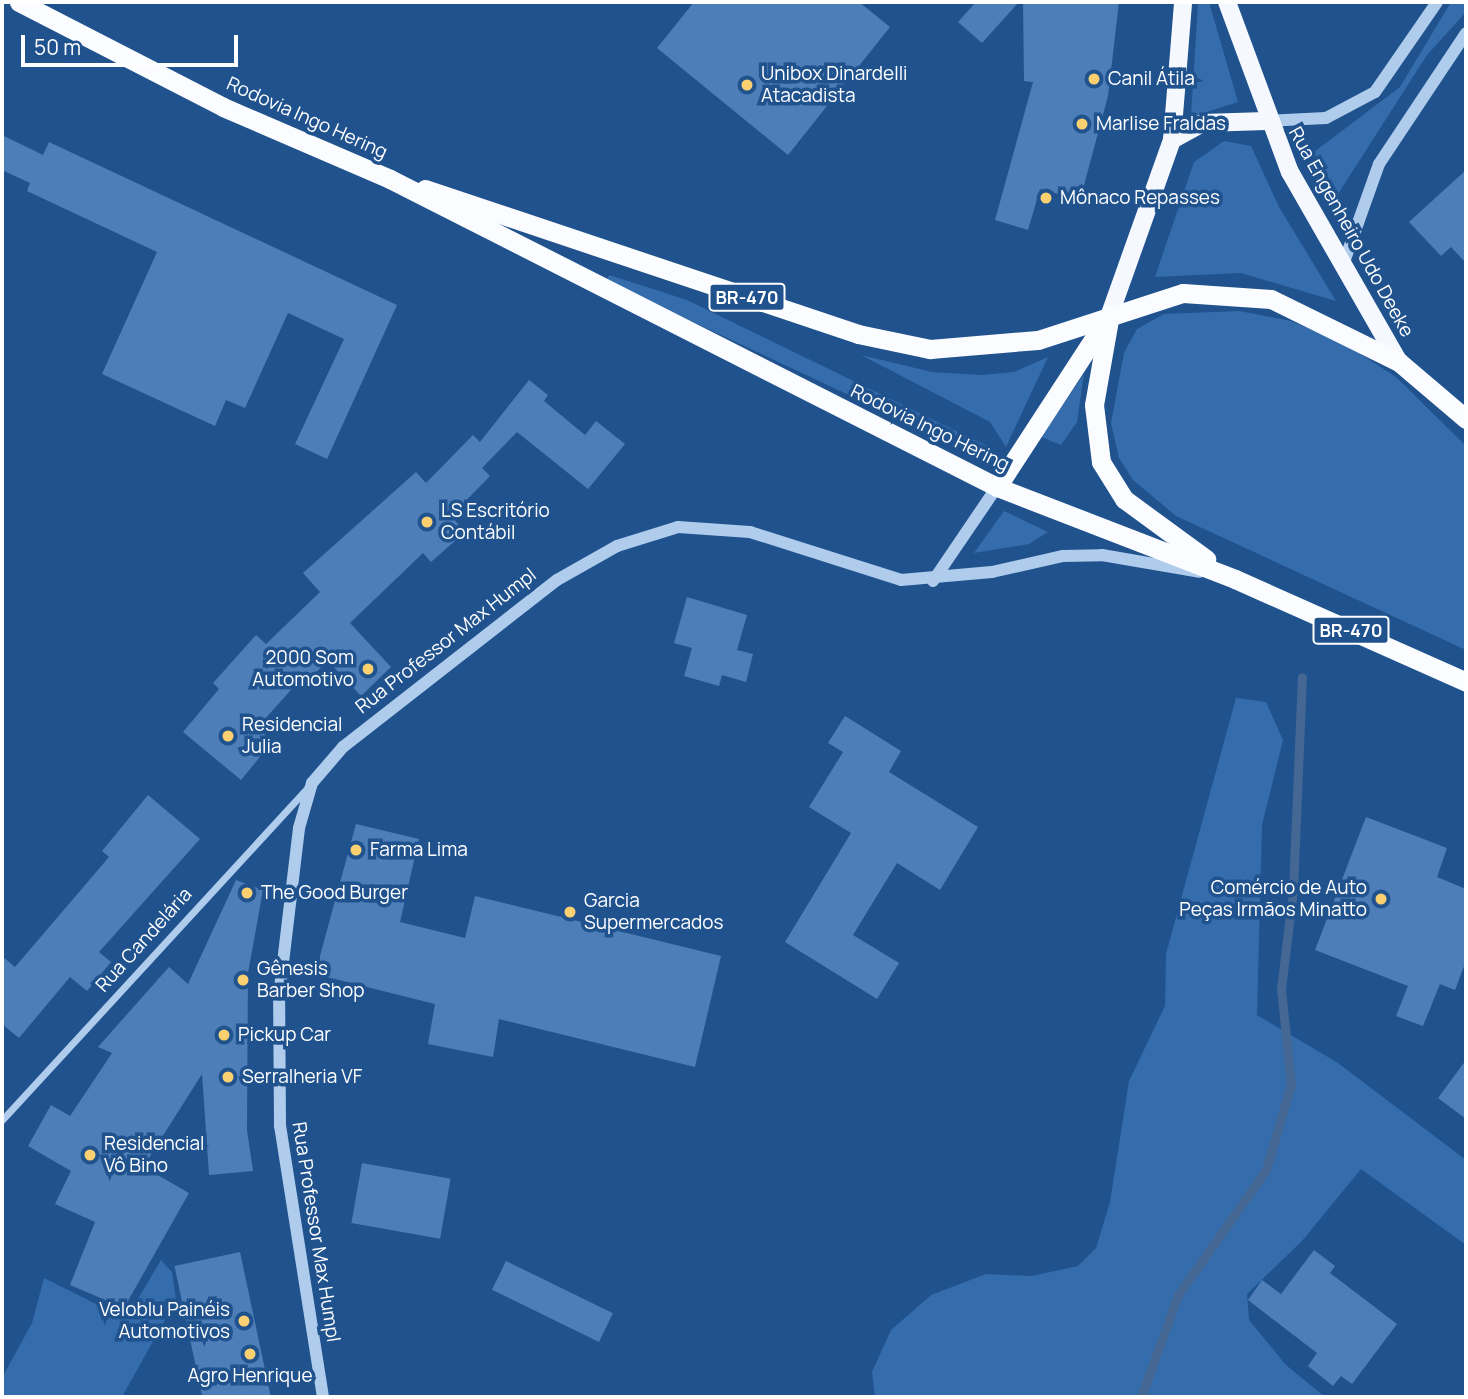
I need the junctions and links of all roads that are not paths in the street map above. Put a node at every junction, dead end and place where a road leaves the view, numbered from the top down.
1 (19, 2) edge
2 (1183, 2) edge
3 (1227, 2) edge
4 (1437, 2) edge
5 (1466, 33) edge
6 (1266, 121) junction
7 (1172, 140) junction
8 (390, 179) junction
9 (1343, 265) junction
10 (1110, 314) junction
11 (1399, 362) junction
12 (1466, 419) edge
13 (998, 487) junction
14 (1235, 579) junction
15 (933, 581) junction
16 (1466, 682) edge
17 (312, 783) junction
18 (2, 1120) edge
19 (323, 1397) edge

1 - 8 highway, Rodovia Ingo Hering / BR-470
2 - 7 main road
3 - 6 main road, Rua Engenheiro Udo Deeke
4 - 6 street
5 - 9 street
6 - 7 main road
6 - 9 main road, Rua Engenheiro Udo Deeke
7 - 10 main road
8 - 10 highway, Rodovia Ingo Hering / BR-470
8 - 13 highway, Rodovia Ingo Hering / BR-470
9 - 11 main road, Rua Engenheiro Udo Deeke
10 - 11 highway, Rodovia Ingo Hering / BR-470
10 - 13 highway
10 - 14 highway
11 - 12 highway, Rodovia Ingo Hering / BR-470
13 - 14 highway, Rodovia Ingo Hering / BR-470
13 - 15 street
14 - 15 street, Rua Professor Max Humpl
14 - 16 highway, Rodovia Ingo Hering / BR-470
15 - 17 street, Rua Professor Max Humpl
17 - 18 street, Rua Candelária
17 - 19 street, Rua Professor Max Humpl

